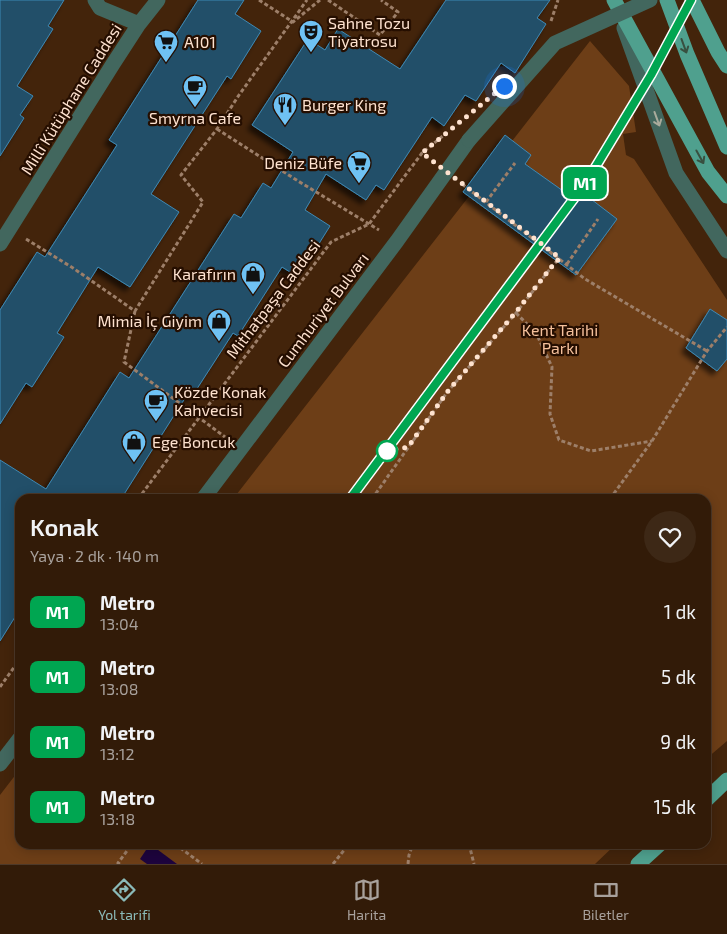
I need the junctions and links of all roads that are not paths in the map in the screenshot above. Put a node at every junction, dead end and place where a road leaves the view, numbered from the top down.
1 (95, 0) edge
2 (158, 0) edge
3 (650, 0) edge
4 (667, 0) edge
5 (692, 0) edge
6 (616, 4) edge
7 (139, 24) junction
8 (727, 66) edge
9 (727, 147) edge
10 (727, 196) edge
11 (0, 244) edge
12 (727, 251) edge
13 (207, 494) edge
14 (15, 744) edge
15 (0, 764) edge
16 (727, 780) edge
17 (711, 795) edge
18 (654, 849) edge
19 (638, 864) edge

1 - 7 street
2 - 7 street, Millî Kütüphane Caddesi
3 - 13 street, Cumhuriyet Bulvarı, bridge
4 -> 9 main road
5 - 8 main road
6 -> 10 main road
6 -> 12 street
7 - 11 street, Millî Kütüphane Caddesi
14 - 15 street
16 - 17 main road
18 - 19 main road

